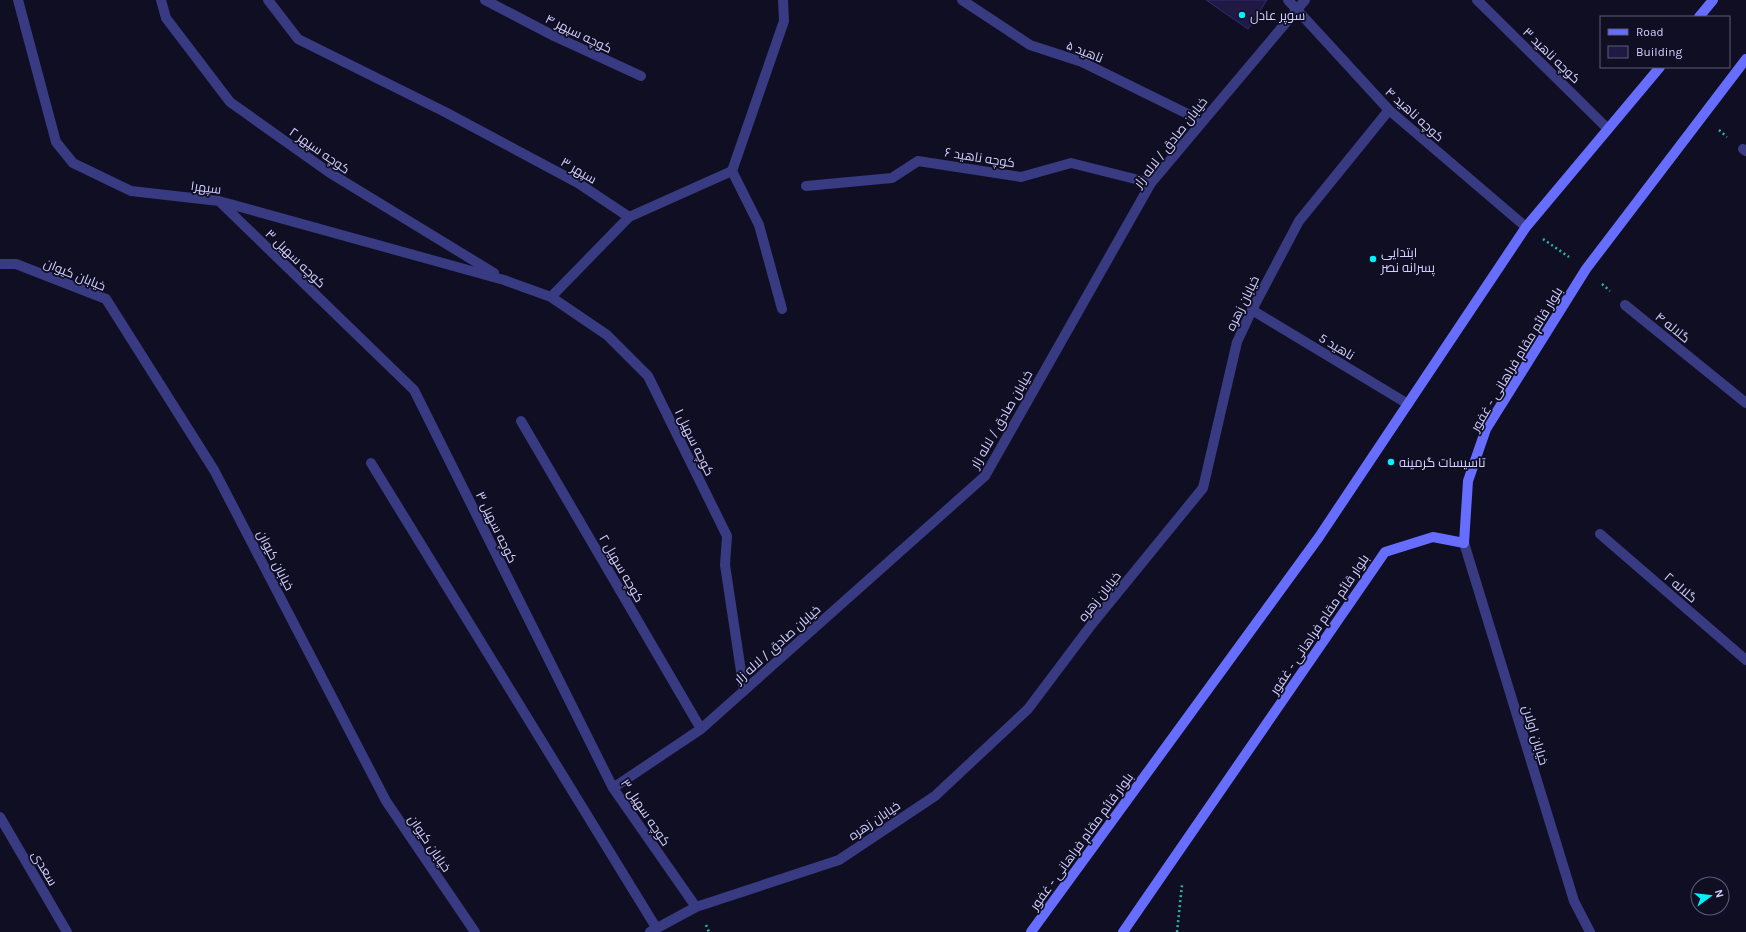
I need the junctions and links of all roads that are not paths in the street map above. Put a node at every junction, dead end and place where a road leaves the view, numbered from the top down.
1 (18, 0) edge
2 (161, 0) edge
3 (268, 0) edge
4 (486, 0) edge
5 (783, 0) edge
6 (962, 0) edge
7 (1288, 0) edge
8 (1305, 0) edge
9 (1477, 0) edge
10 (1713, 0) edge
11 (1298, 9) junction
12 (1700, 16) edge
13 (1746, 59) edge
14 (1659, 68) edge
15 (641, 76) dead end
16 (1389, 110) junction
17 (1202, 121) junction
18 (1608, 129) junction
19 (732, 171) junction
20 (1151, 183) junction
21 (806, 186) dead end
22 (219, 201) junction
23 (628, 217) junction
24 (1526, 227) junction
25 (0, 264) edge
26 (504, 280) junction
27 (551, 297) junction
28 (1625, 305) road end
29 (782, 309) dead end
30 (1252, 310) junction
31 (1746, 403) edge
32 (1408, 404) junction
33 (521, 421) dead end
34 (371, 463) dead end
35 (1600, 534) dead end
36 (1464, 543) junction
37 (1746, 660) edge
38 (744, 691) junction
39 (701, 729) junction
40 (613, 788) junction
41 (0, 817) edge
42 (696, 907) junction
43 (654, 930) edge
44 (67, 932) edge
45 (475, 932) edge
46 (1031, 932) edge
47 (1123, 932) edge
48 (1590, 932) edge

1 - 22 street, سپهر۱
2 - 26 street, کوچه سپهر ۲
3 - 23 street, سپهر ۳
4 - 15 street, کوچه سپهر ۴
5 - 19 street
6 - 17 street, ناهید ۵
7 - 11 street, کوچه ناهید ۴
8 - 11 street, خیابان صادق / لاله زار
9 - 18 street, کوچه ناهید ۳
10 - 12 main road
11 - 16 street, کوچه ناهید ۴
11 - 17 street, خیابان صادق / لاله زار
13 - 36 main road, بلوار قائم مقام فراهانی - غفور
14 - 18 main road, بلوار قائم مقام فراهانی - غفور
16 - 24 street, کوچه ناهید ۴
16 - 30 street, خیابان زهره
17 - 20 street, خیابان صادق / لاله زار
18 - 24 main road, بلوار قائم مقام فراهانی - غفور
19 - 23 street
19 - 29 street
20 - 21 street, کوچه ناهید ۶
20 - 38 street, خیابان صادق / لاله زار
22 - 26 street, سپهر۱
22 - 40 street, کوچه سهیل ۳
23 - 27 street
24 - 32 main road, بلوار قائم مقام فراهانی - غفور
25 - 45 street, خیابان کیوان
26 - 27 street, کوچه سهیل ۱
27 - 38 street, کوچه سهیل ۱
28 - 31 street, گلاله ۴
30 - 32 street, ناهید 5
30 - 42 street, خیابان زهره
32 - 46 main road, بلوار قائم مقام فراهانی - غفور
33 - 39 street, کوچه سهیل ۲
34 - 43 street
35 - 37 street, گلاله ۲
36 - 47 main road, بلوار قائم مقام فراهانی - غفور
36 - 48 street, خیابان اولان
38 - 39 street, خیابان صادق / لاله زار
39 - 40 street, خیابان صادق / لاله زار
40 - 42 street, کوچه سهیل ۳
41 - 44 street, سعدی
42 - 43 street, خیابان زهره

